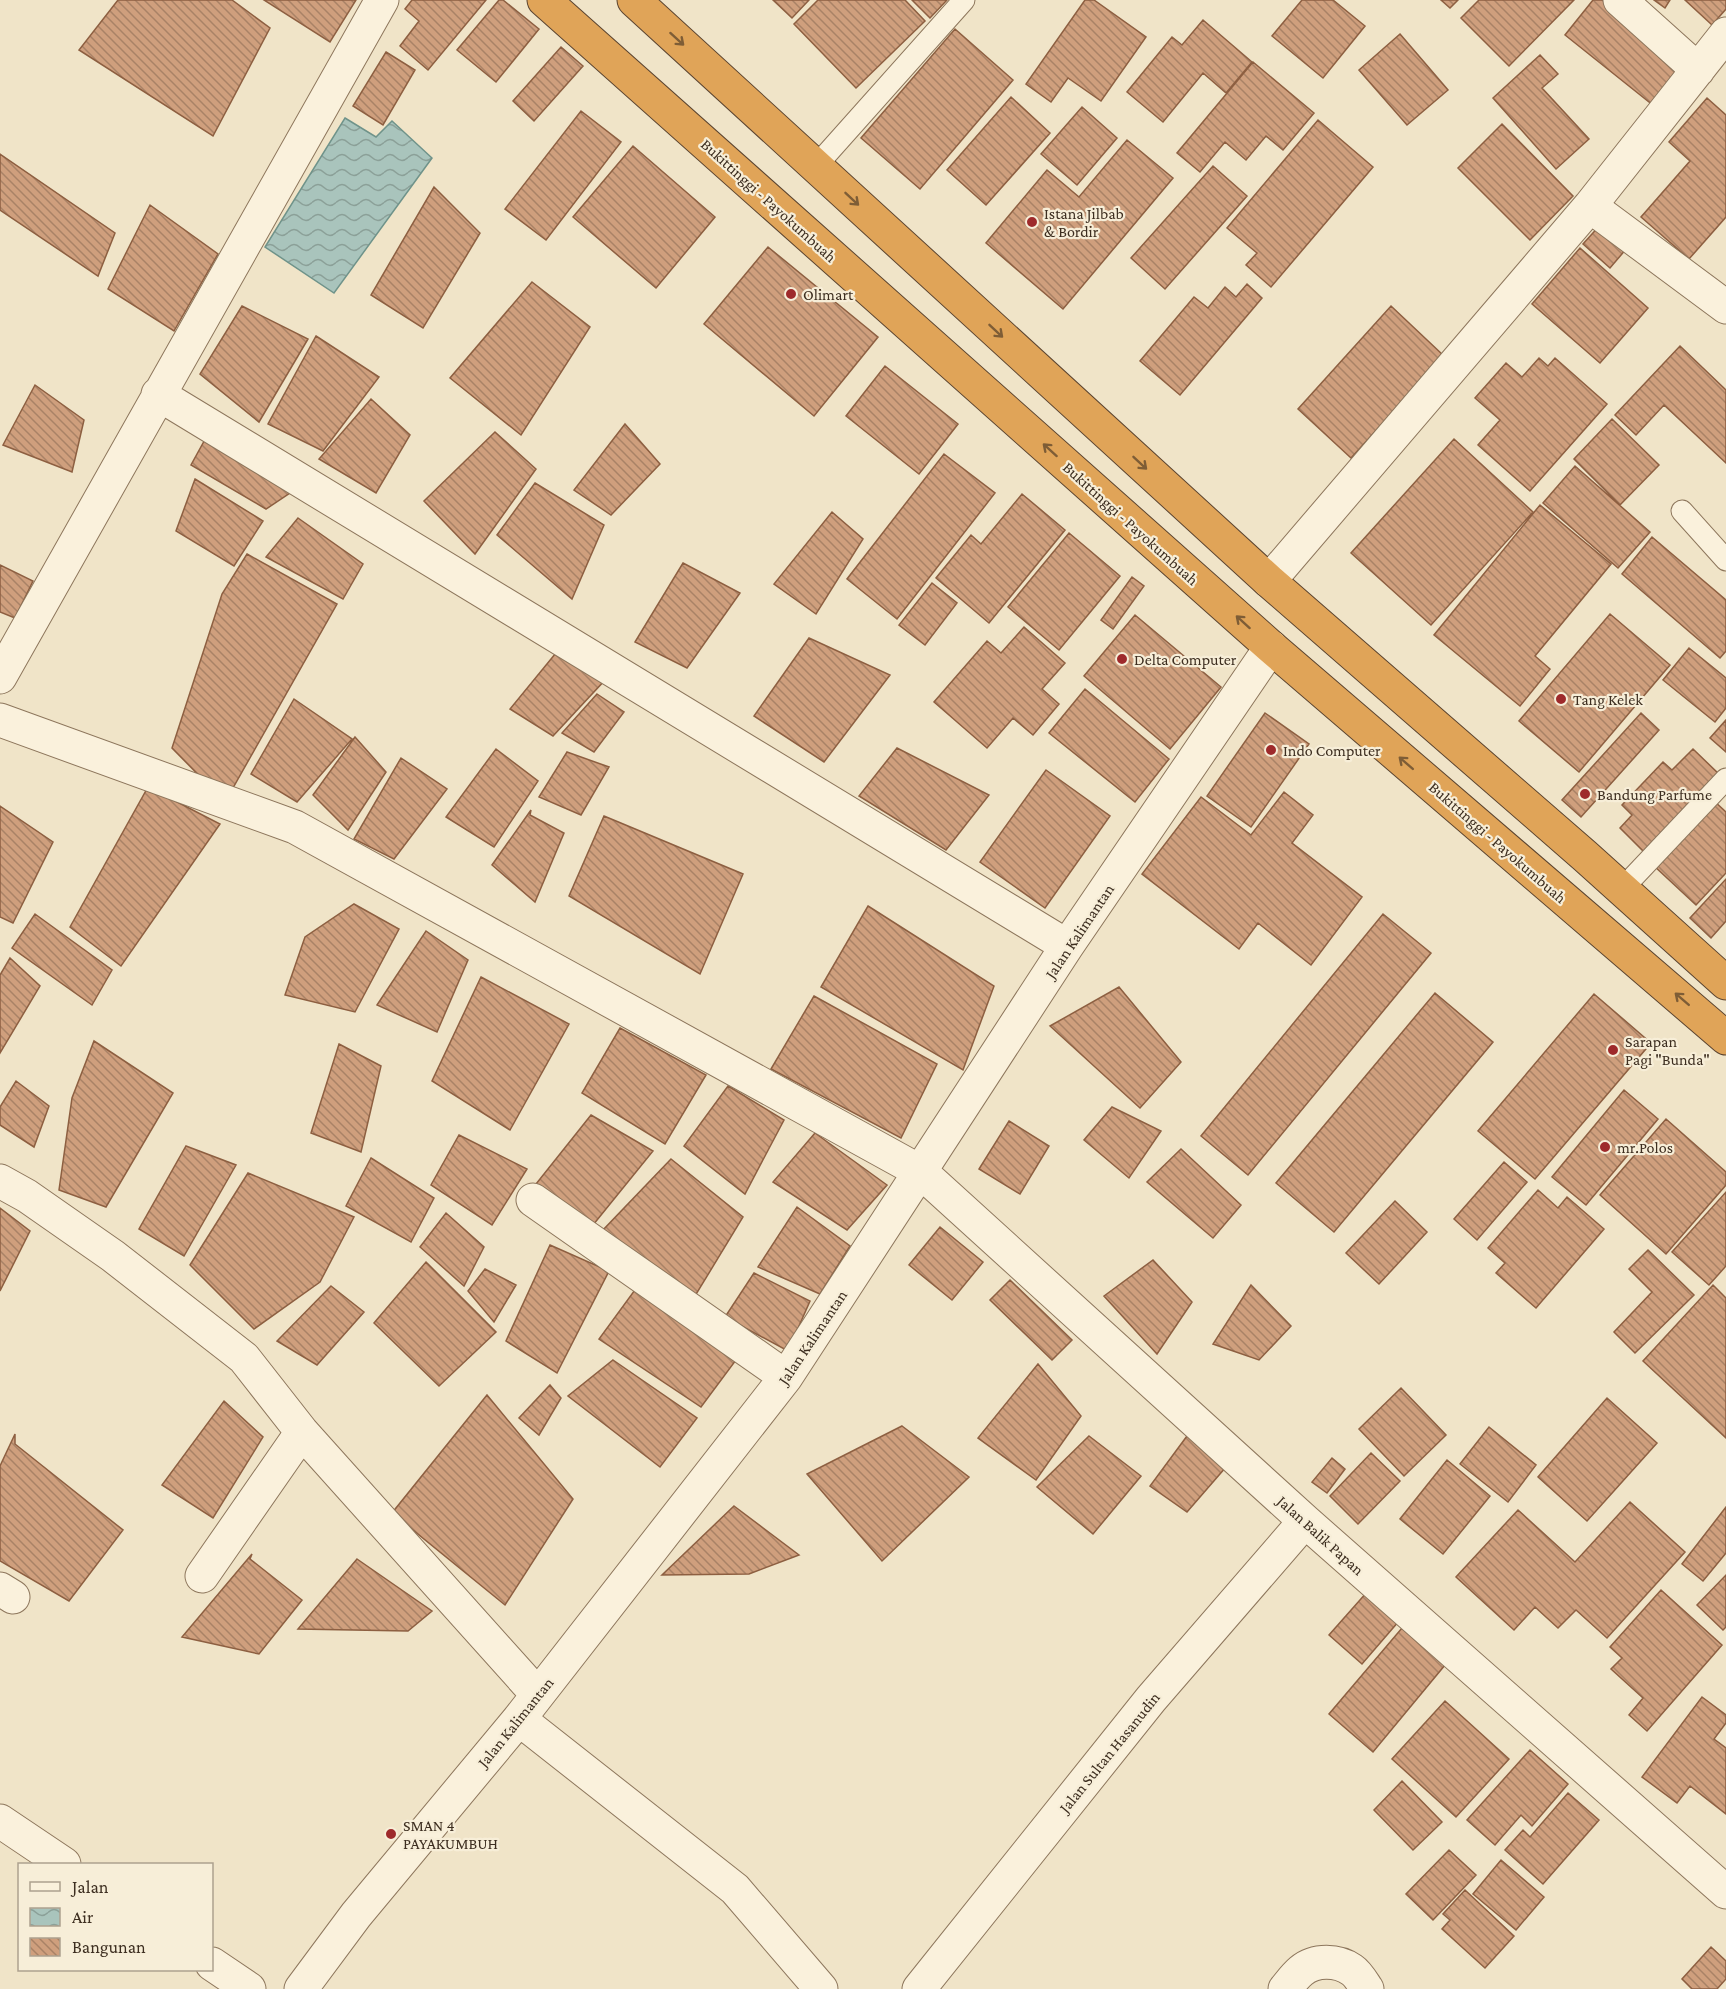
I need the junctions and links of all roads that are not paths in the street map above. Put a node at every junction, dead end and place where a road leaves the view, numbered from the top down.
1 (382, 0) edge
2 (544, 0) edge
3 (634, 0) edge
4 (964, 0) edge
5 (1620, 0) edge
6 (1726, 34) edge
7 (1698, 70) junction
8 (816, 166) junction
9 (1590, 206) junction
10 (1726, 307) edge
11 (159, 394) junction
12 (1682, 511) dead end
13 (1726, 560) edge
14 (1269, 581) junction
15 (1271, 647) junction
16 (0, 677) edge
17 (0, 720) edge
18 (1726, 779) edge
19 (1585, 856) junction
20 (1554, 889) junction
21 (1622, 889) junction
22 (1067, 946) junction
23 (1726, 983) edge
24 (1726, 1038) edge
25 (921, 1172) junction
26 (0, 1181) edge
27 (533, 1200) dead end
28 (786, 1377) junction
29 (302, 1432) junction
30 (1305, 1521) junction
31 (202, 1576) dead end
32 (528, 1707) junction
33 (0, 1821) edge
34 (63, 1863) edge
35 (1726, 1892) edge
36 (213, 1965) edge
37 (930, 1985) edge
38 (249, 1989) edge
39 (301, 1989) edge
40 (821, 1989) edge
41 (1285, 1989) edge
42 (1367, 1989) edge

1 - 11 street
15 -> 2 highway, Bukittinggi - Payokumbuah
3 -> 8 highway
4 - 8 lane
5 - 7 street
6 - 7 street
7 - 9 street
8 -> 14 highway
9 - 10 street
9 - 14 street
11 - 16 street
11 - 22 street
12 - 13 lane
14 - 19 highway
20 -> 15 highway, Bukittinggi - Payokumbuah
15 - 22 street, Jalan Kalimantan
17 - 25 street, Jalan Balik Papan
18 - 21 lane
19 - 20 highway
19 - 21 highway
24 -> 20 highway, Bukittinggi - Payokumbuah
21 - 23 highway
22 - 25 street, Jalan Kalimantan
25 - 28 street, Jalan Kalimantan
25 - 30 street, Jalan Balik Papan
26 - 29 street
27 - 28 street
28 - 32 street, Jalan Kalimantan
29 - 31 street
29 - 32 street
30 - 35 street, Jalan Balik Papan
30 - 37 street, Jalan Sultan Hasanudin
32 - 39 street, Jalan Kalimantan
32 - 40 street
33 - 34 street
36 - 38 street
41 - 42 street

